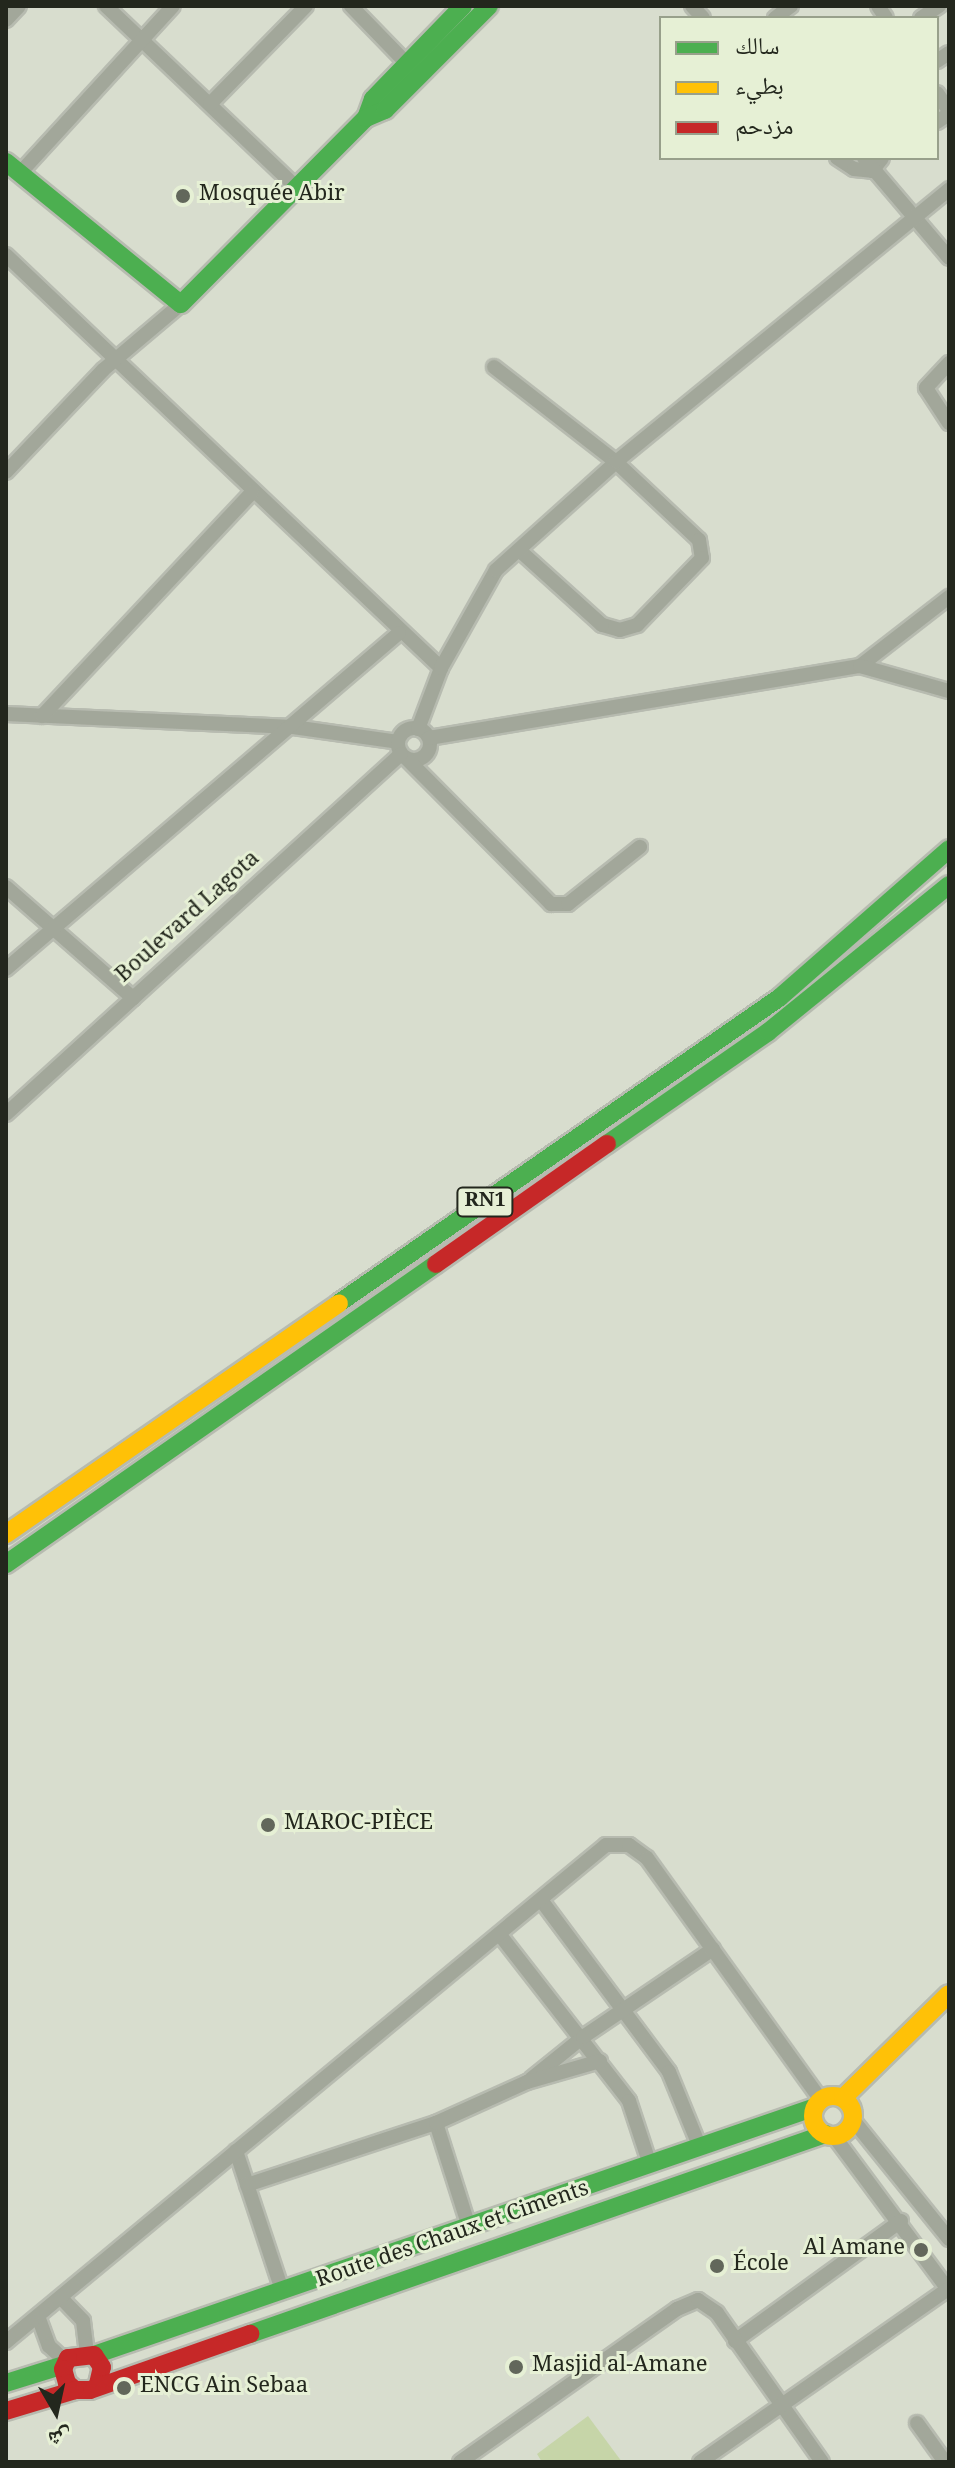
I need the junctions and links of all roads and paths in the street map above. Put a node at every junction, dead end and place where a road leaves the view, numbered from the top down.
1 (19, 6) edge
2 (106, 6) edge
3 (173, 6) edge
4 (306, 6) edge
5 (351, 6) edge
6 (463, 6) edge
7 (489, 6) edge
8 (6, 20) edge
9 (142, 41) junction
10 (412, 69) junction
11 (210, 104) junction
12 (840, 160) edge
13 (868, 164) edge
14 (13, 168) edge
15 (298, 189) junction
16 (949, 189) edge
17 (912, 216) junction
18 (6, 255) edge
19 (949, 258) edge
20 (181, 304) junction
21 (118, 358) junction
22 (949, 363) edge
23 (494, 367) dead end
24 (949, 423) edge
25 (616, 462) junction
26 (6, 472) edge
27 (252, 492) junction
28 (519, 550) junction
29 (949, 597) edge
30 (399, 633) junction
31 (860, 666) junction
32 (441, 668) junction
33 (949, 691) edge
34 (6, 714) edge
35 (42, 716) junction
36 (293, 727) junction
37 (424, 734) junction
38 (402, 751) junction
39 (640, 847) dead end
40 (949, 849) edge
41 (949, 885) edge
42 (6, 887) edge
43 (54, 927) junction
44 (6, 969) edge
45 (133, 998) junction
46 (6, 1114) edge
47 (6, 1534) edge
48 (6, 1564) edge
49 (541, 1900) junction
50 (500, 1935) junction
51 (713, 1949) junction
52 (949, 1994) edge
53 (626, 2011) junction
54 (583, 2037) junction
55 (600, 2061) junction
56 (527, 2082) junction
57 (843, 2098) junction
58 (818, 2103) junction
59 (853, 2120) junction
60 (436, 2123) junction
61 (830, 2135) junction
62 (699, 2145) junction
63 (236, 2151) junction
64 (649, 2162) junction
65 (247, 2185) junction
66 (901, 2221) junction
67 (468, 2224) junction
68 (949, 2239) edge
69 (282, 2290) junction
70 (948, 2290) edge
71 (63, 2300) junction
72 (39, 2319) junction
73 (735, 2341) junction
74 (6, 2342) edge
75 (91, 2354) junction
76 (65, 2363) junction
77 (6, 2383) edge
78 (98, 2384) junction
79 (75, 2390) junction
80 (782, 2406) junction
81 (6, 2411) edge
82 (917, 2423) dead end
83 (944, 2459) edge
84 (460, 2462) edge
85 (700, 2462) edge
86 (822, 2462) edge

1 - 8 street
2 - 9 street
3 - 9 street
4 - 11 street
5 - 10 street
6 - 10 main road
7 - 10 main road
9 - 11 street
9 - 14 street
10 - 15 main road
11 - 15 street
12 - 13 street
13 - 17 street
14 - 20 main road
15 - 20 main road
16 - 17 street
17 - 19 street
17 - 25 street
18 - 21 street
20 - 21 street
21 - 26 street
21 - 27 street
22 - 24 street
23 - 25 street
25 - 28 street
25 - 28 street
27 - 30 street
27 - 35 street
28 - 32 street
29 - 31 street
30 - 32 street
30 - 36 street
31 - 33 street
31 - 37 street
32 - 37 street
34 - 35 street
35 - 36 street
36 - 38 street
36 - 43 street
37 - 38 street
37 - 38 street
38 - 39 street
38 - 45 street, Boulevard Lagota
40 - 47 main road, RN1
41 - 48 main road, RN1
42 - 43 street
43 - 44 street
43 - 45 street
45 - 46 street, Boulevard Lagota
49 - 50 street
49 - 51 street
49 - 53 street
50 - 54 street
50 - 63 street
51 - 53 street
51 - 58 street
52 - 57 main road
53 - 54 street
53 - 62 street
54 - 55 street
54 - 56 street
55 - 56 street
55 - 64 street
56 - 60 street
57 - 58 main road
57 - 59 main road
58 - 61 main road
58 - 62 main road, Route des Chaux et Ciments
59 - 61 main road
59 - 68 street
60 - 65 street
60 - 67 street
61 - 66 street
61 - 78 main road, Route des Chaux et Ciments
62 - 64 main road, Route des Chaux et Ciments
63 - 65 street
63 - 71 street
64 - 67 main road, Route des Chaux et Ciments
65 - 69 street
66 - 70 street
66 - 73 street
67 - 69 main road, Route des Chaux et Ciments
69 - 75 main road, Route des Chaux et Ciments
70 - 80 street
71 - 72 street
71 - 75 street
72 - 74 street
72 - 76 street
73 - 80 street
73 - 84 street
75 - 76 main road
75 - 78 main road
76 - 77 main road
76 - 79 main road
78 - 79 main road
79 - 81 main road
80 - 85 street
80 - 86 street
82 - 83 street

